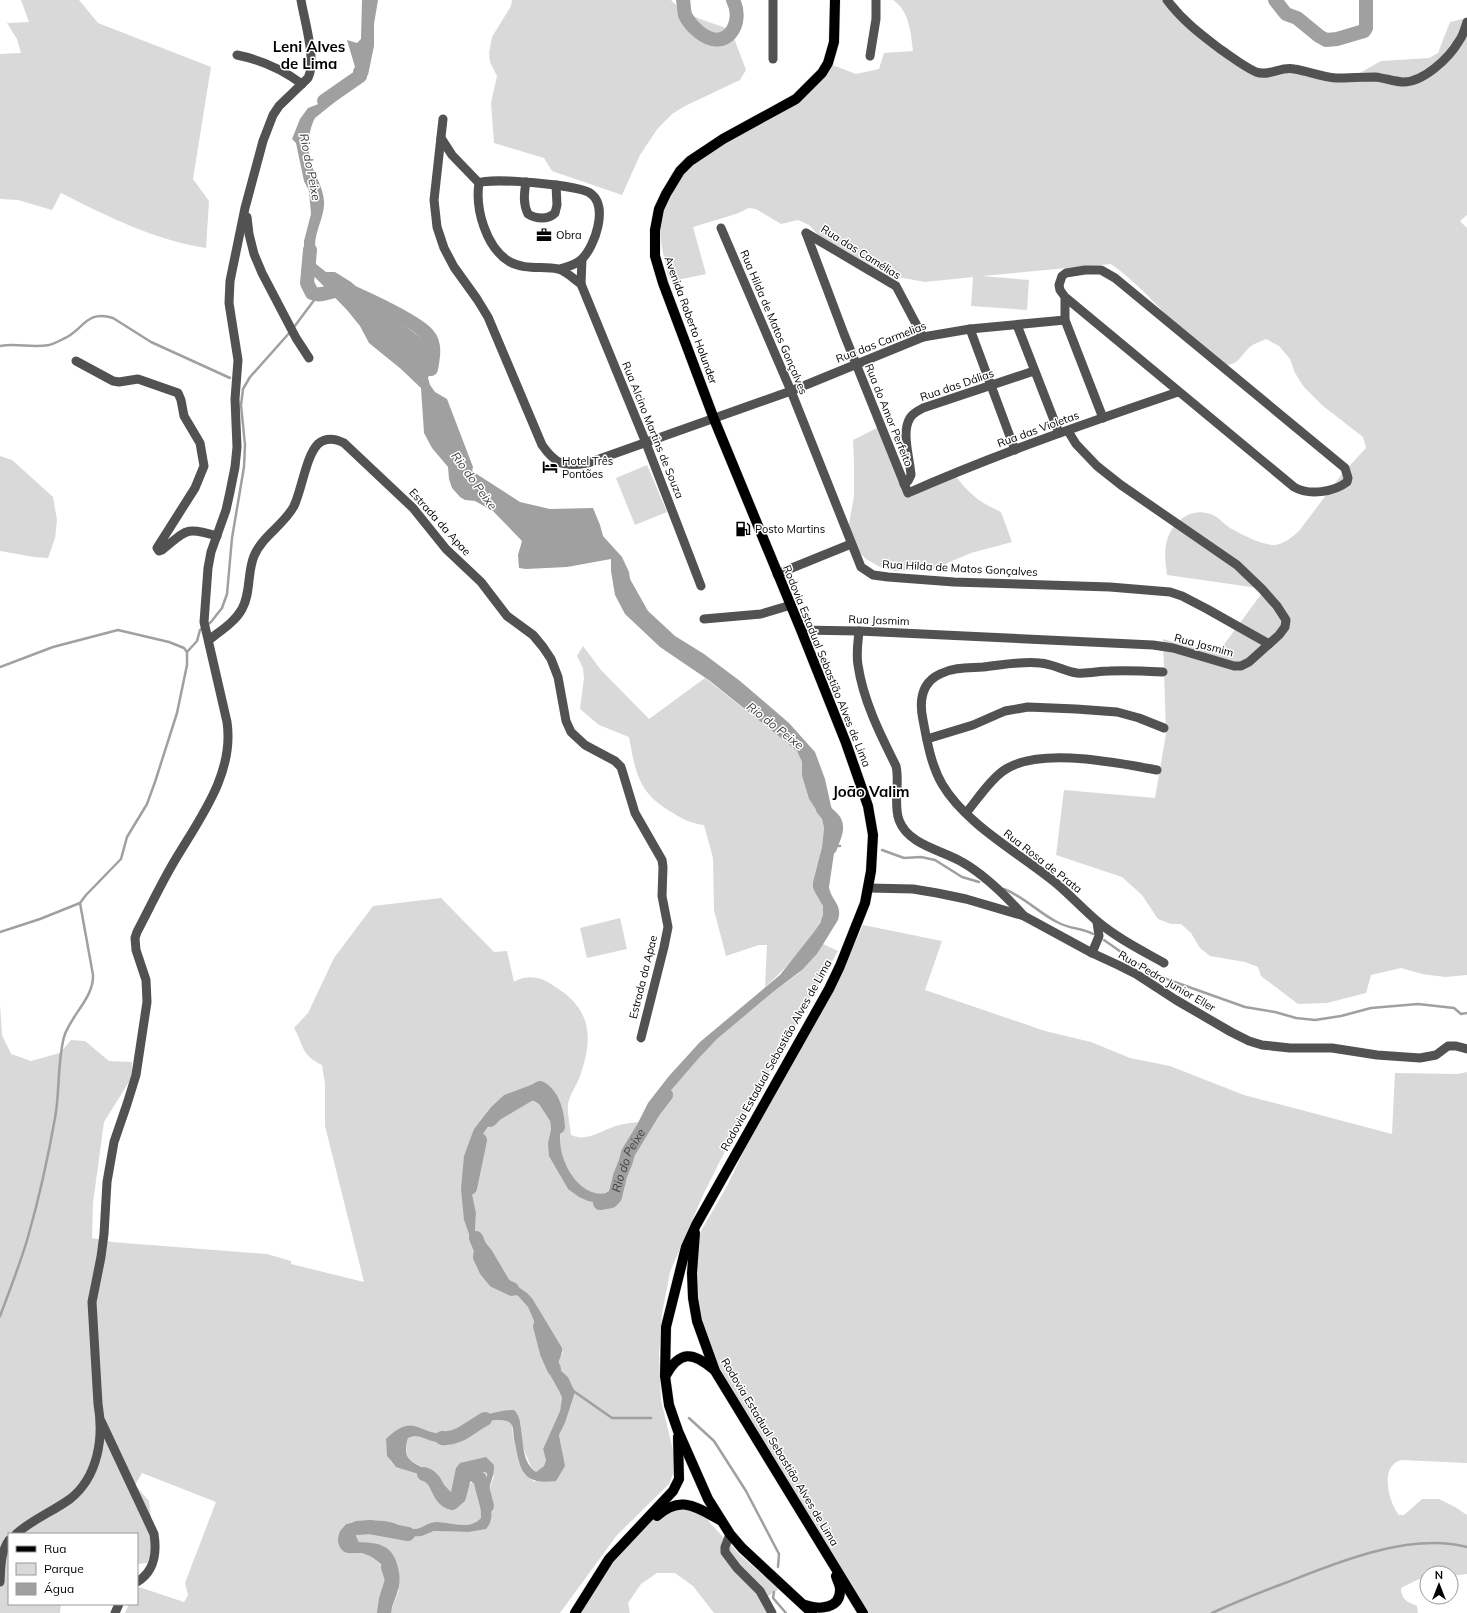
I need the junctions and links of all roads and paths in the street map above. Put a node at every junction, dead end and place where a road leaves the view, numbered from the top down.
1 (301, 0) edge
2 (774, 0) edge
3 (835, 0) edge
4 (876, 0) edge
5 (1167, 0) edge
6 (1467, 22) edge
7 (237, 55) dead end
8 (870, 56) dead end
9 (773, 59) dead end
10 (302, 84) junction
11 (443, 119) dead end
12 (441, 138) junction
13 (526, 182) junction
14 (479, 183) junction
15 (556, 185) junction
16 (245, 208) junction
17 (721, 228) dead end
18 (806, 233) joint
19 (582, 259) junction
20 (560, 269) junction
21 (581, 284) junction
22 (1065, 297) junction
23 (1064, 320) junction
24 (1017, 325) junction
25 (970, 330) junction
26 (923, 337) junction
27 (309, 358) dead end
28 (76, 361) dead end
29 (856, 364) junction
30 (1034, 371) junction
31 (991, 386) junction
32 (791, 391) junction
33 (1178, 392) junction
34 (1103, 418) junction
35 (714, 419) junction
36 (1068, 431) junction
37 (1058, 433) junction
38 (646, 443) junction
39 (1015, 450) junction
40 (904, 484) junction
41 (908, 493) joint
42 (217, 536) junction
43 (851, 544) junction
44 (777, 574) junction
45 (701, 586) dead end
46 (791, 605) junction
47 (704, 619) dead end
48 (801, 630) junction
49 (858, 631) junction
50 (208, 636) junction
51 (1269, 644) junction
52 (1163, 672) dead end
53 (1164, 728) dead end
54 (927, 738) junction
55 (1157, 770) dead end
56 (966, 813) junction
57 (869, 888) junction
58 (1024, 916) junction
59 (1097, 922) junction
60 (1092, 953) junction
61 (1164, 963) dead end
62 (641, 1038) dead end
63 (1467, 1049) edge
64 (696, 1225) junction
65 (715, 1371) junction
66 (665, 1376) junction
67 (101, 1420) junction
68 (678, 1431) junction
69 (722, 1521) junction
70 (17, 1533) edge
71 (730, 1534) junction
72 (8, 1541) edge
73 (828, 1556) junction
74 (609, 1559) junction
75 (138, 1581) edge
76 (0, 1582) edge
77 (804, 1605) junction
78 (575, 1613) edge
79 (772, 1613) edge
80 (812, 1613) edge
81 (863, 1613) edge

1 - 10 street
2 - 9 street
3 - 35 main road, Avenida Roberto Holunder
4 - 8 street
5 - 6 street
7 - 10 street
10 - 16 street
11 - 12 street, Rua das Carmelias
12 - 14 street
12 - 38 street, Rua das Carmelias
13 - 14 street, Rua Alcino Martins de Souza
13 - 15 street, Rua Alcino Martins de Souza
13 - 15 street
14 - 20 street
15 - 19 street, Rua Alcino Martins de Souza
16 - 27 street
16 - 42 street
17 - 32 street, Rua Hilda de Matos Gonçalves
18 - 26 street, Rua das Camélias
18 - 29 street, Rua do Amor Perfeito
19 - 20 street
19 - 21 street, Rua Alcino Martins de Souza
20 - 21 street
21 - 38 street, Rua Alcino Martins de Souza
22 - 23 street
22 - 33 street
22 - 33 street
23 - 24 street, Rua das Carmelias
23 - 34 street
24 - 25 street, Rua das Carmelias
24 - 30 street
25 - 26 street, Rua das Carmelias
25 - 31 street
26 - 29 street, Rua das Carmelias
28 - 42 street
29 - 32 street, Rua das Carmelias
29 - 40 street, Rua do Amor Perfeito
30 - 31 street, Rua das Dálias
30 - 37 street
31 - 39 street
31 - 40 street, Rua das Dálias
32 - 35 street, Rua das Carmelias
32 - 43 street, Rua Hilda de Matos Gonçalves
33 - 34 street, Rua das Violetas
34 - 36 street, Rua das Violetas
35 - 38 street, Rua das Carmelias
35 - 44 main road, Rodovia Estadual Sebastião Alves de Lima
36 - 37 street, Rua das Violetas
36 - 51 street, Rua Jasmim
37 - 39 street, Rua das Violetas
38 - 45 street, Rua Alcino Martins de Souza
39 - 41 street, Rua das Violetas
40 - 41 street, Rua do Amor Perfeito
42 - 50 street
43 - 44 street
43 - 51 street, Rua Hilda de Matos Gonçalves
44 - 46 main road, Rodovia Estadual Sebastião Alves de Lima
46 - 47 street
46 - 48 main road, Rodovia Estadual Sebastião Alves de Lima
48 - 49 street, Rua Jasmim
48 - 57 main road, Rodovia Estadual Sebastião Alves de Lima
49 - 51 street, Rua Jasmim
49 - 58 street
50 - 62 street, Estrada da Apae
50 - 67 street
52 - 54 street, Rua Rosa de Prata
53 - 54 street
54 - 56 street, Rua Rosa de Prata
55 - 56 street
56 - 59 street, Rua Rosa de Prata
57 - 58 street, Rua Pedro Junior Eller
57 - 64 main road, Rodovia Estadual Sebastião Alves de Lima
58 - 60 street, Rua Pedro Junior Eller
59 - 60 street
59 - 61 street, Rua Rosa de Prata
60 - 63 street, Rua Pedro Junior Eller
64 - 65 main road, Rodovia Estadual Sebastião Alves de Lima
64 - 66 main road, Rodovia Estadual Sebastião Alves de Lima
65 - 66 main road
65 - 73 main road, Rodovia Estadual Sebastião Alves de Lima
66 - 68 main road, Rodovia Estadual Sebastião Alves de Lima
67 - 70 street
67 - 75 street
68 - 69 main road, Rodovia Estadual Sebastião Alves de Lima
68 - 74 main road
69 - 71 main road, Rodovia Estadual Sebastião Alves de Lima
69 - 74 main road
71 - 77 main road, Rodovia Estadual Sebastião Alves de Lima
71 - 79 street
72 - 76 street
73 - 77 main road
73 - 81 main road, Rodovia Estadual Sebastião Alves de Lima
74 - 78 main road
77 - 80 main road, Rodovia Estadual Sebastião Alves de Lima

